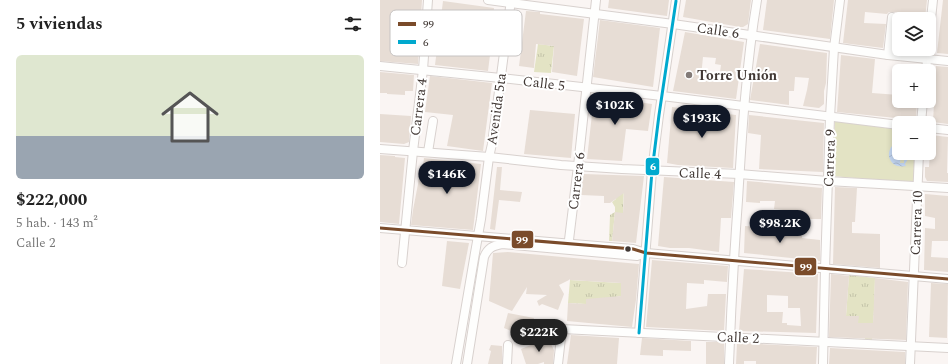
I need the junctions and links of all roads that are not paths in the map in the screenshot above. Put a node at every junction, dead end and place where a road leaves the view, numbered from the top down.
1 (428, 0) edge
2 (488, 0) edge
3 (596, 0) edge
4 (676, 0) edge
5 (757, 0) edge
6 (840, 0) edge
7 (933, 0) edge
8 (511, 1) edge
9 (427, 10) edge
10 (932, 12) edge
11 (594, 13) junction
12 (892, 17) dead end
13 (673, 24) junction
14 (751, 35) junction
15 (834, 48) junction
16 (888, 55) junction
17 (423, 56) edge
18 (504, 56) edge
19 (927, 56) edge
20 (927, 59) junction
21 (948, 61) edge
22 (927, 64) edge
23 (380, 66) edge
24 (422, 70) junction
25 (501, 78) junction
26 (586, 88) junction
27 (662, 96) junction
28 (744, 107) junction
29 (830, 117) junction
30 (433, 121) dead end
31 (892, 124) edge
32 (936, 129) edge
33 (948, 130) edge
34 (380, 149) edge
35 (413, 151) junction
36 (428, 152) junction
37 (489, 157) junction
38 (919, 160) edge
39 (578, 166) junction
40 (652, 171) junction
41 (739, 174) junction
42 (828, 181) junction
43 (917, 186) junction
44 (948, 188) edge
45 (380, 228) edge
46 (405, 231) junction
47 (478, 236) junction
48 (568, 247) junction
49 (646, 254) junction
50 (734, 261) junction
51 (402, 263) dead end
52 (825, 269) junction
53 (914, 277) junction
54 (948, 279) edge
55 (639, 334) junction
56 (730, 337) junction
57 (824, 342) junction
58 (508, 345) dead end
59 (912, 347) junction
60 (948, 348) edge
61 (456, 364) edge
62 (467, 364) edge
63 (506, 364) edge
64 (558, 364) edge
65 (729, 364) edge
66 (823, 364) edge
67 (910, 364) edge

1 - 9 street, Carrera 4
2 - 8 street, Calle 6
3 - 11 street, Carrera 6
4 - 13 street
5 - 14 street
6 - 15 street, Carrera 9
7 - 10 street
8 - 11 street, Calle 6
11 - 13 street, Calle 6
11 - 26 street, Carrera 6
12 - 16 street
13 - 14 street, Calle 6
13 - 27 street
14 - 15 street, Calle 6
14 - 28 street
15 - 16 street, Calle 6
15 - 29 street, Carrera 9
16 - 20 street, Calle 6
17 - 24 street, Carrera 4
18 - 25 street, Avenida 5ta
19 - 20 street
20 - 21 street, Calle 6
20 - 22 street
23 - 24 street, Calle 5
24 - 25 street, Calle 5
24 - 35 street, Carrera 4
25 - 26 street, Calle 5
25 - 37 street, Avenida 5ta
26 - 27 street, Calle 5
26 - 39 street, Carrera 6
27 - 28 street, Calle 5
27 - 40 street
28 - 29 street, Calle 5
28 - 41 street
29 - 31 street, Calle 5
29 - 42 street, Carrera 9
30 - 36 street
32 - 33 street
34 - 35 street, Calle 4
35 - 36 street, Calle 4
35 - 46 street, Carrera 4
36 - 37 street, Calle 4
37 - 39 street, Calle 4
37 - 47 street, Avenida 5ta
38 - 43 street, Carrera 10
39 - 40 street, Calle 4
39 - 48 street, Carrera 6
40 - 41 street, Calle 4
40 - 49 street
41 - 42 street, Calle 4
41 - 50 street
42 - 43 street, Calle 4
42 - 52 street, Carrera 9
43 - 44 street, Calle 4
43 - 53 street, Carrera 10
45 - 46 street
46 - 47 street
46 - 51 street, Carrera 4
47 - 48 street
47 - 61 street, Avenida 5ta
48 - 49 street
48 - 62 street
49 - 50 street
49 - 55 street
50 - 52 street
50 - 56 street
52 - 53 street
52 - 57 street, Carrera 9
53 - 54 street
53 - 59 street, Carrera 10
55 - 56 street, Calle 2
55 - 64 street, Calle 2
56 - 57 street, Calle 2
56 - 65 street
57 - 59 street, Calle 2
57 - 66 street, Carrera 9
58 - 63 street
59 - 60 street, Calle 2
59 - 67 street, Carrera 10

